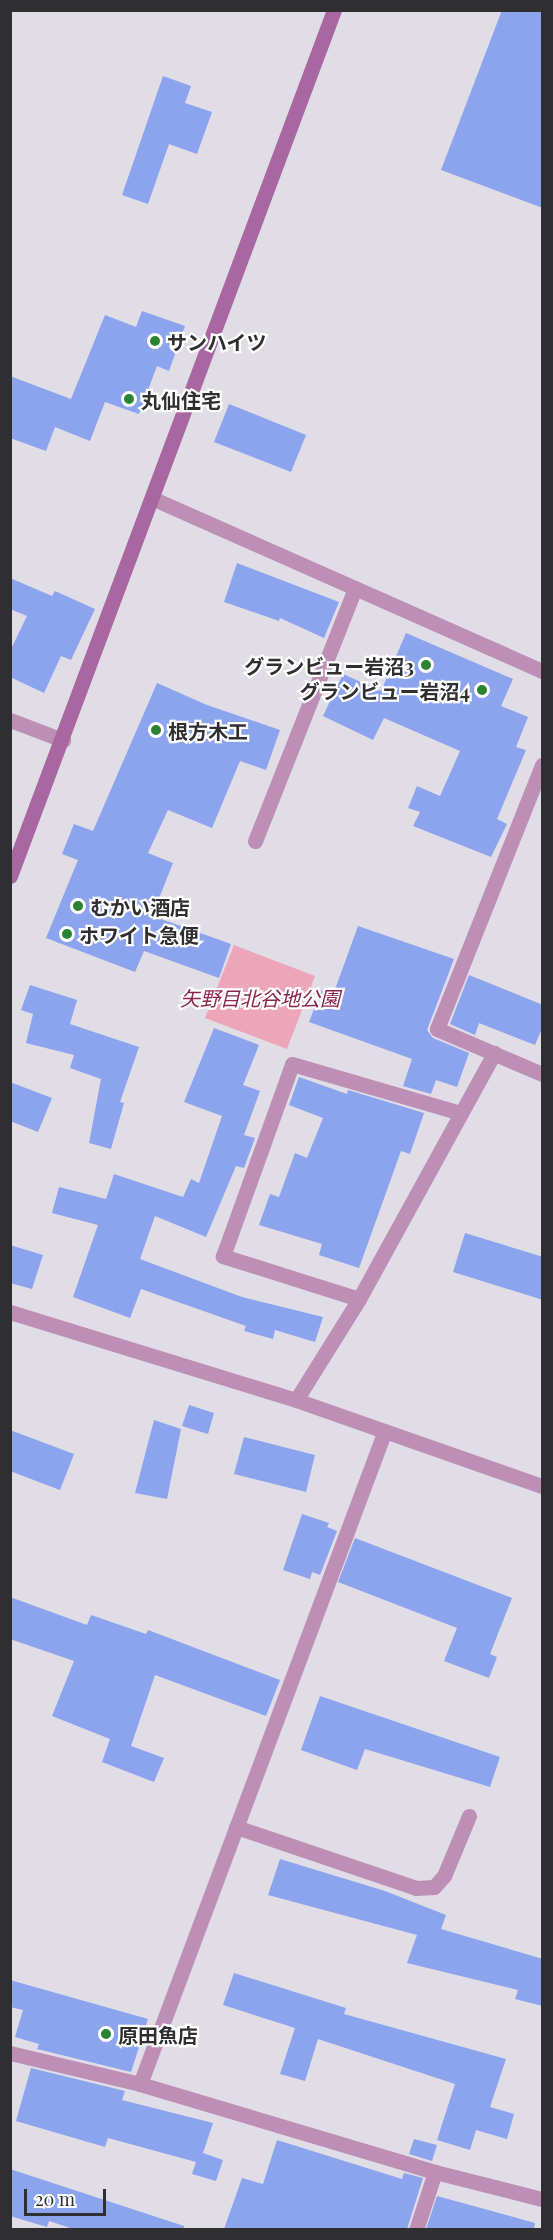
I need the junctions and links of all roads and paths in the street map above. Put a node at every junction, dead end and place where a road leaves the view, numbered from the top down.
1 (334, 10) edge
2 (154, 499) junction
3 (355, 588) junction
4 (543, 671) edge
5 (10, 720) edge
6 (63, 740) junction
7 (543, 765) edge
8 (255, 841) dead end
9 (10, 876) edge
10 (494, 1053) junction
11 (543, 1074) edge
12 (461, 1113) junction
13 (359, 1299) junction
14 (10, 1312) edge
15 (296, 1400) junction
16 (384, 1433) junction
17 (543, 1486) edge
18 (469, 1816) dead end
19 (236, 1827) junction
20 (12, 2056) edge
21 (140, 2084) junction
22 (435, 2172) junction
23 (543, 2199) edge
24 (416, 2229) edge

1 - 2 street
2 - 3 street
2 - 6 street
3 - 4 street
3 - 8 street
5 - 6 street
6 - 9 street
7 - 10 street
10 - 11 street
10 - 12 street
12 - 13 street
12 - 13 street
13 - 15 street
14 - 15 street
15 - 16 street
16 - 17 street
16 - 19 street
18 - 19 street
19 - 21 street
20 - 21 street
21 - 22 street
22 - 23 street
22 - 24 street

